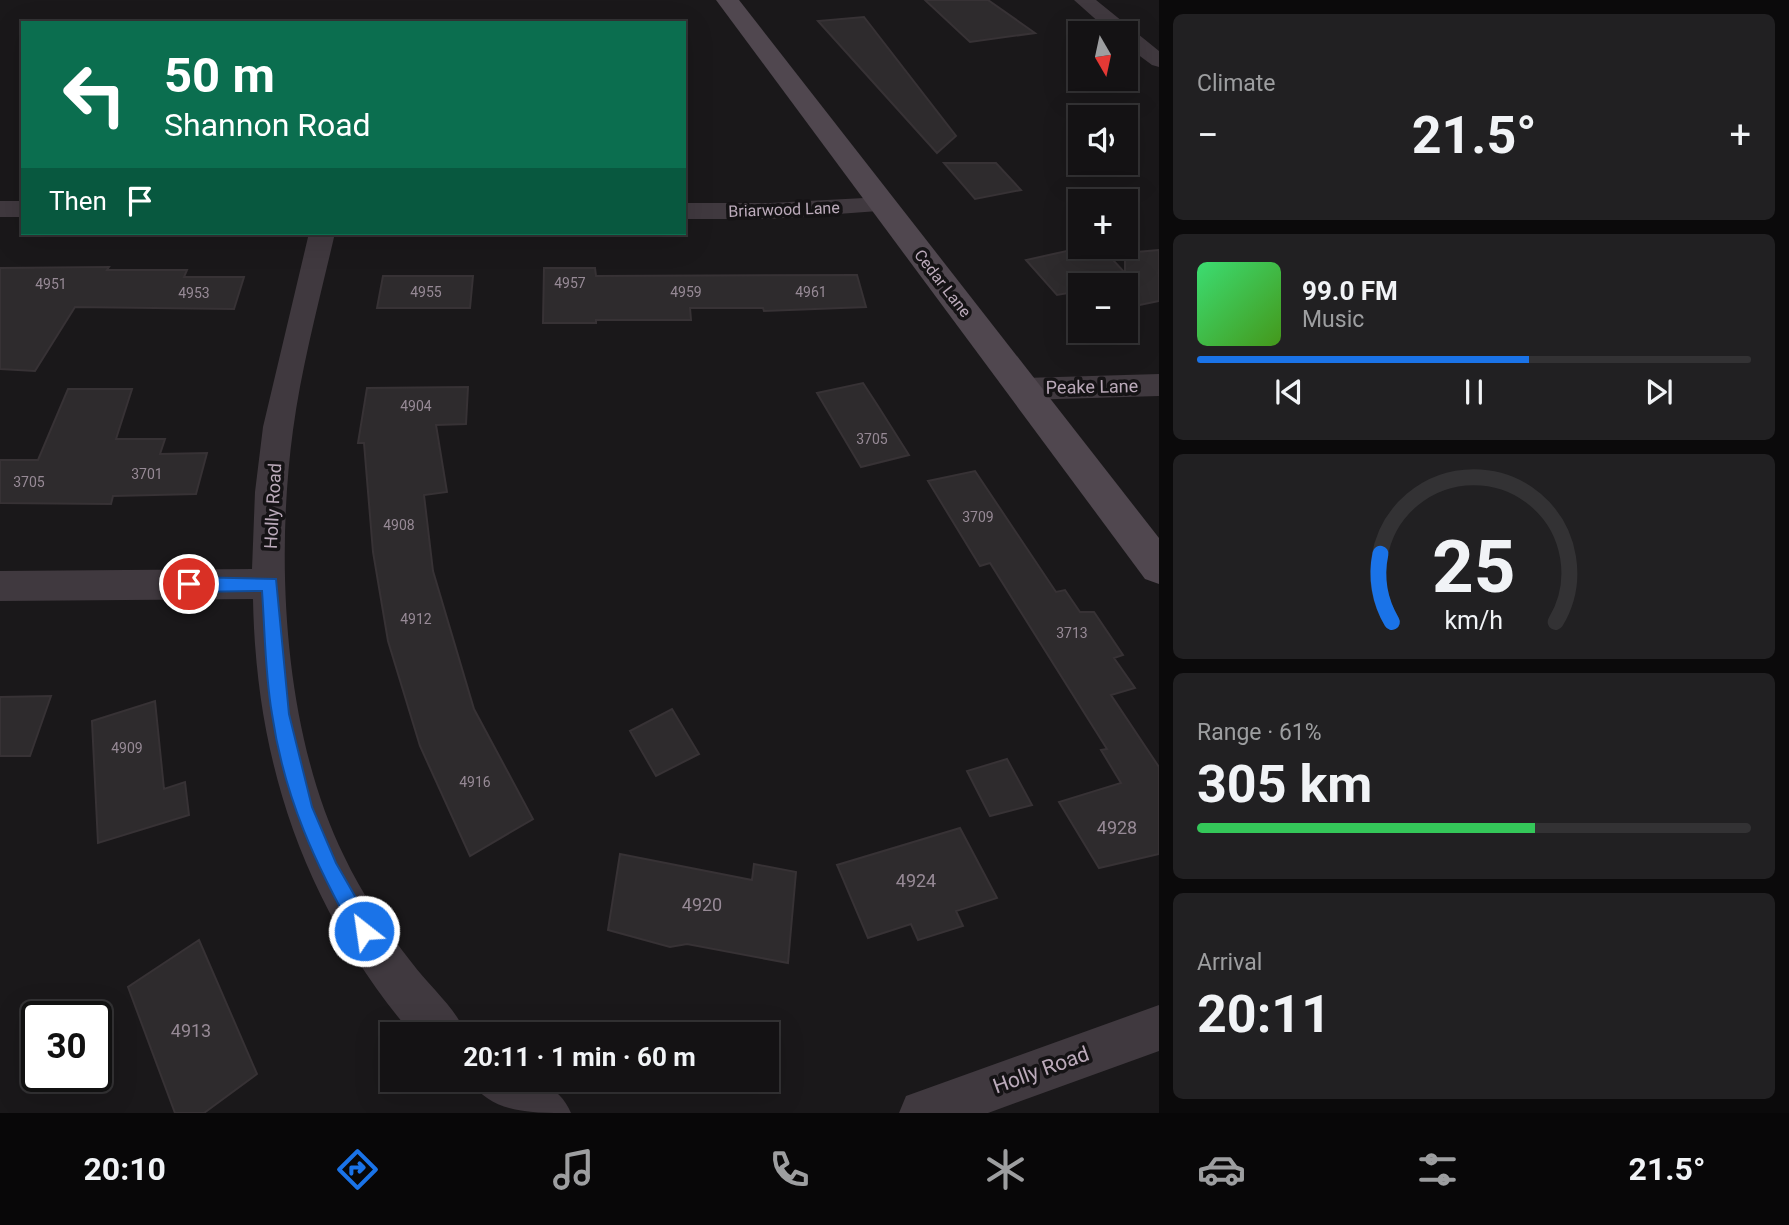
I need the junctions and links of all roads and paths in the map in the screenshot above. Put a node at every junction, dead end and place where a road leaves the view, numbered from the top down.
1 (727, 0) edge
2 (1084, 0) edge
3 (1109, 21) edge
4 (1138, 45) edge
5 (1159, 61) edge
6 (883, 205) junction
7 (0, 209) edge
8 (21, 209) edge
9 (686, 211) edge
10 (322, 235) edge
11 (1159, 385) edge
12 (1024, 388) junction
13 (1159, 567) edge
14 (270, 584) junction
15 (0, 586) edge
16 (430, 1022) edge
17 (1159, 1028) edge
18 (513, 1092) edge
19 (547, 1113) edge
20 (923, 1113) edge

1 - 6 main road, Cedar Lane
2 - 3 street
4 - 5 street
6 - 9 street, Briarwood Lane
6 - 12 main road, Cedar Lane
7 - 8 street
10 - 14 street, Holly Road
11 - 12 street, Peake Lane
12 - 13 main road, Cedar Lane
14 - 15 street
14 - 16 street, Holly Road
17 - 20 street, Holly Road
18 - 19 street

